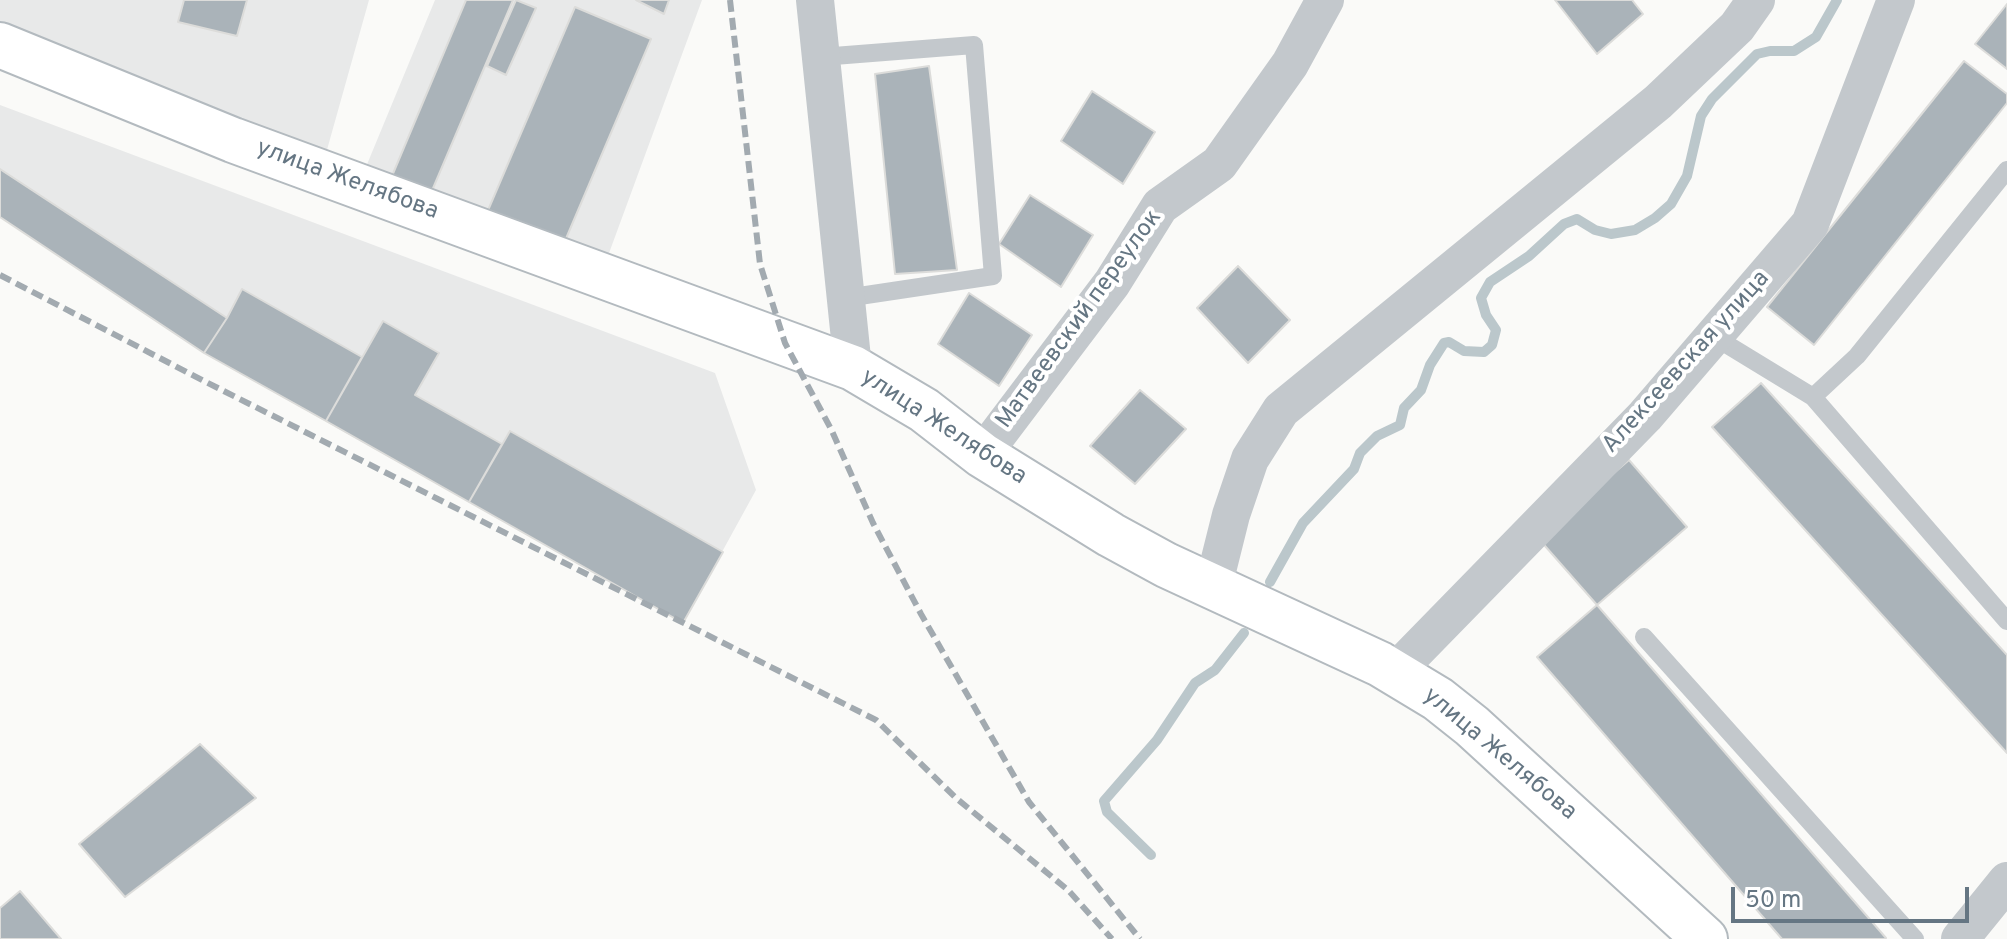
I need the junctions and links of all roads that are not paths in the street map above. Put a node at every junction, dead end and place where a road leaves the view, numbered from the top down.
1 (815, 0) edge
2 (1325, 0) edge
3 (1756, 0) edge
4 (1896, 0) edge
5 (0, 45) edge
6 (821, 57) junction
7 (2007, 170) edge
8 (846, 298) junction
9 (1713, 336) junction
10 (853, 368) junction
11 (1813, 397) junction
12 (982, 455) junction
13 (1213, 587) junction
14 (2007, 621) edge
15 (1644, 637) dead end
16 (1395, 672) junction
17 (2007, 881) edge
18 (1687, 933) edge
19 (1915, 939) edge
20 (1960, 939) edge

1 - 6 street
2 - 12 street, Матвеевский переулок
3 - 13 street
4 - 9 street, Алексеевская улица
5 - 10 main road, улица Желябова
6 - 8 street
6 - 8 lane
7 - 11 lane
8 - 10 street
9 - 11 lane
9 - 16 street, Алексеевская улица
10 - 12 main road, улица Желябова
11 - 14 lane
12 - 13 main road, улица Желябова
13 - 16 main road, улица Желябова
15 - 19 lane
16 - 18 main road, улица Желябова
17 - 20 street

